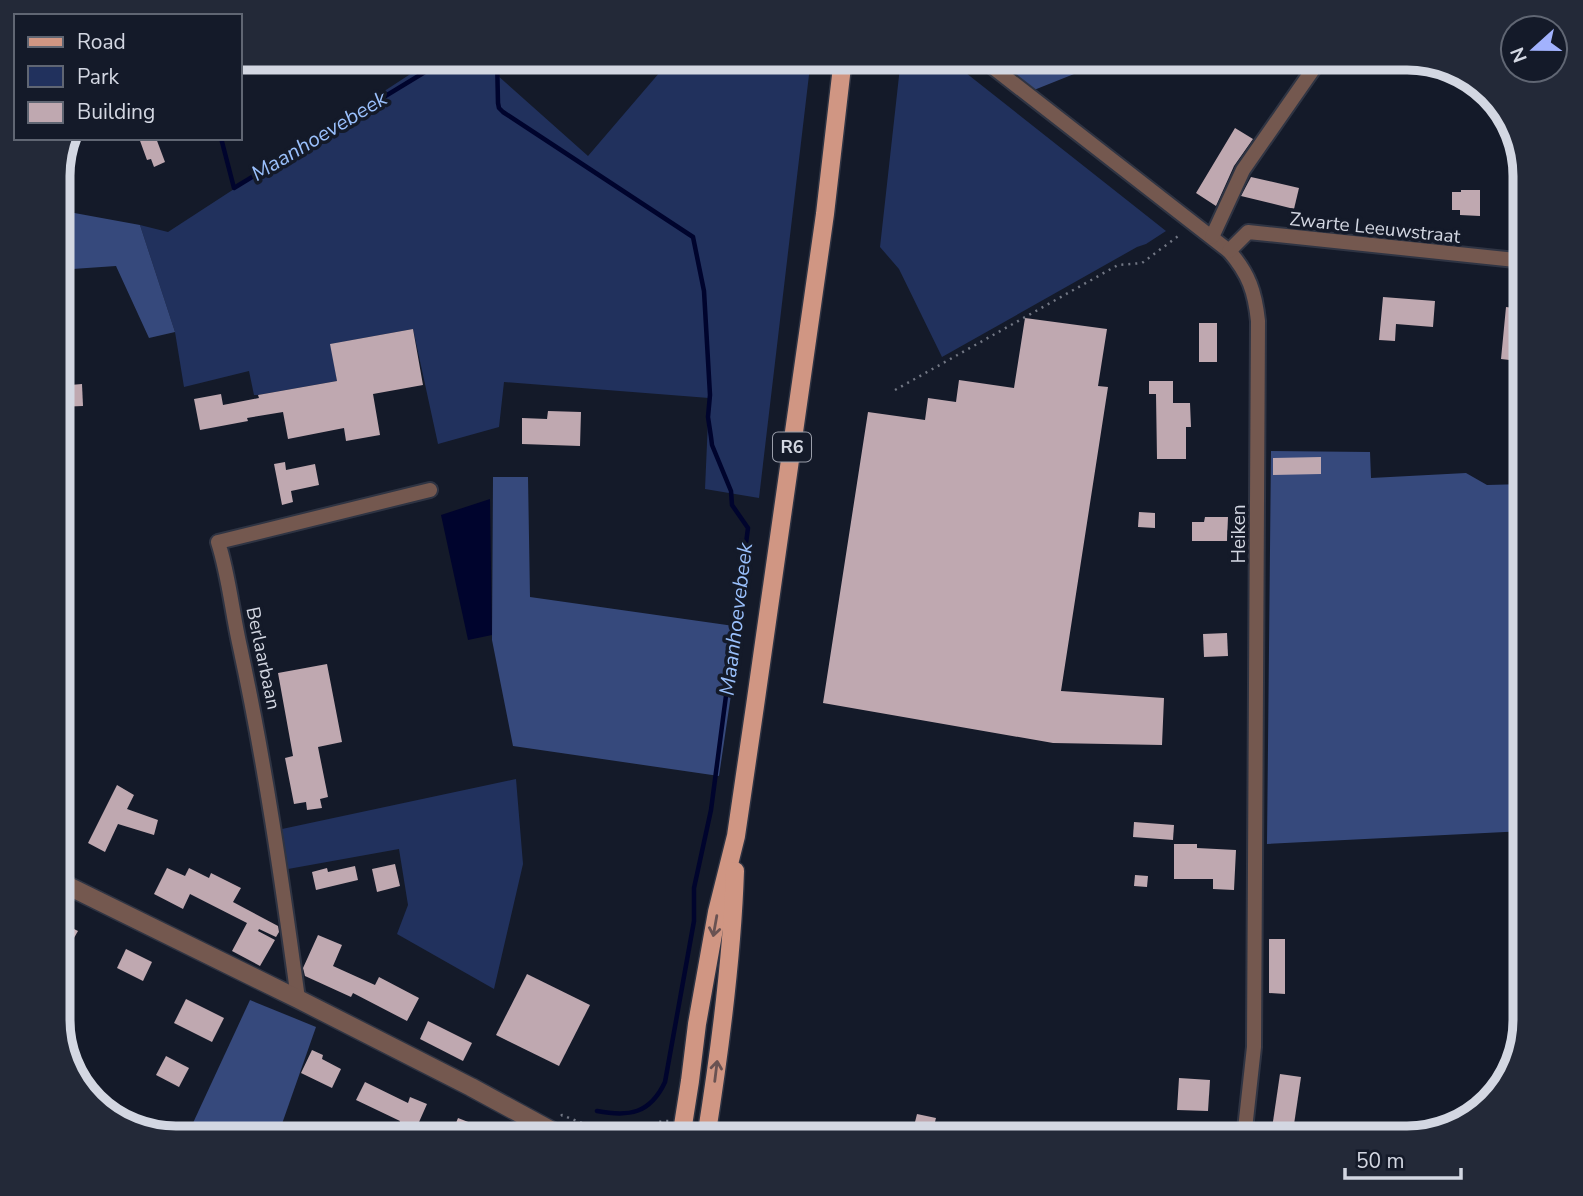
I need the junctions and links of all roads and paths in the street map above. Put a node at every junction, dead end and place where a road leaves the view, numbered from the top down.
1 (842, 70) edge
2 (996, 70) edge
3 (1313, 70) edge
4 (1195, 224) junction
5 (1212, 237) junction
6 (1230, 251) junction
7 (1513, 260) edge
8 (895, 390) dead end
9 (430, 490) dead end
10 (736, 836) junction
11 (70, 887) edge
12 (298, 999) junction
13 (672, 1121) dead end
14 (536, 1126) edge
15 (557, 1126) edge
16 (594, 1126) edge
17 (647, 1126) edge
18 (683, 1126) edge
19 (712, 1126) edge
20 (1245, 1126) edge

1 - 10 main road, R6
2 - 4 street, Heiken
3 - 5 street
4 - 5 street, Heiken
4 - 8 path
5 - 6 street, Heiken
6 - 7 street, Zwarte Leeuwstraat
6 - 20 street, Heiken
9 - 12 street, Berlaarbaan
10 -> 18 main road, R6
19 -> 10 main road, R6
11 - 12 street
12 - 14 street
13 - 17 path
15 - 16 path

